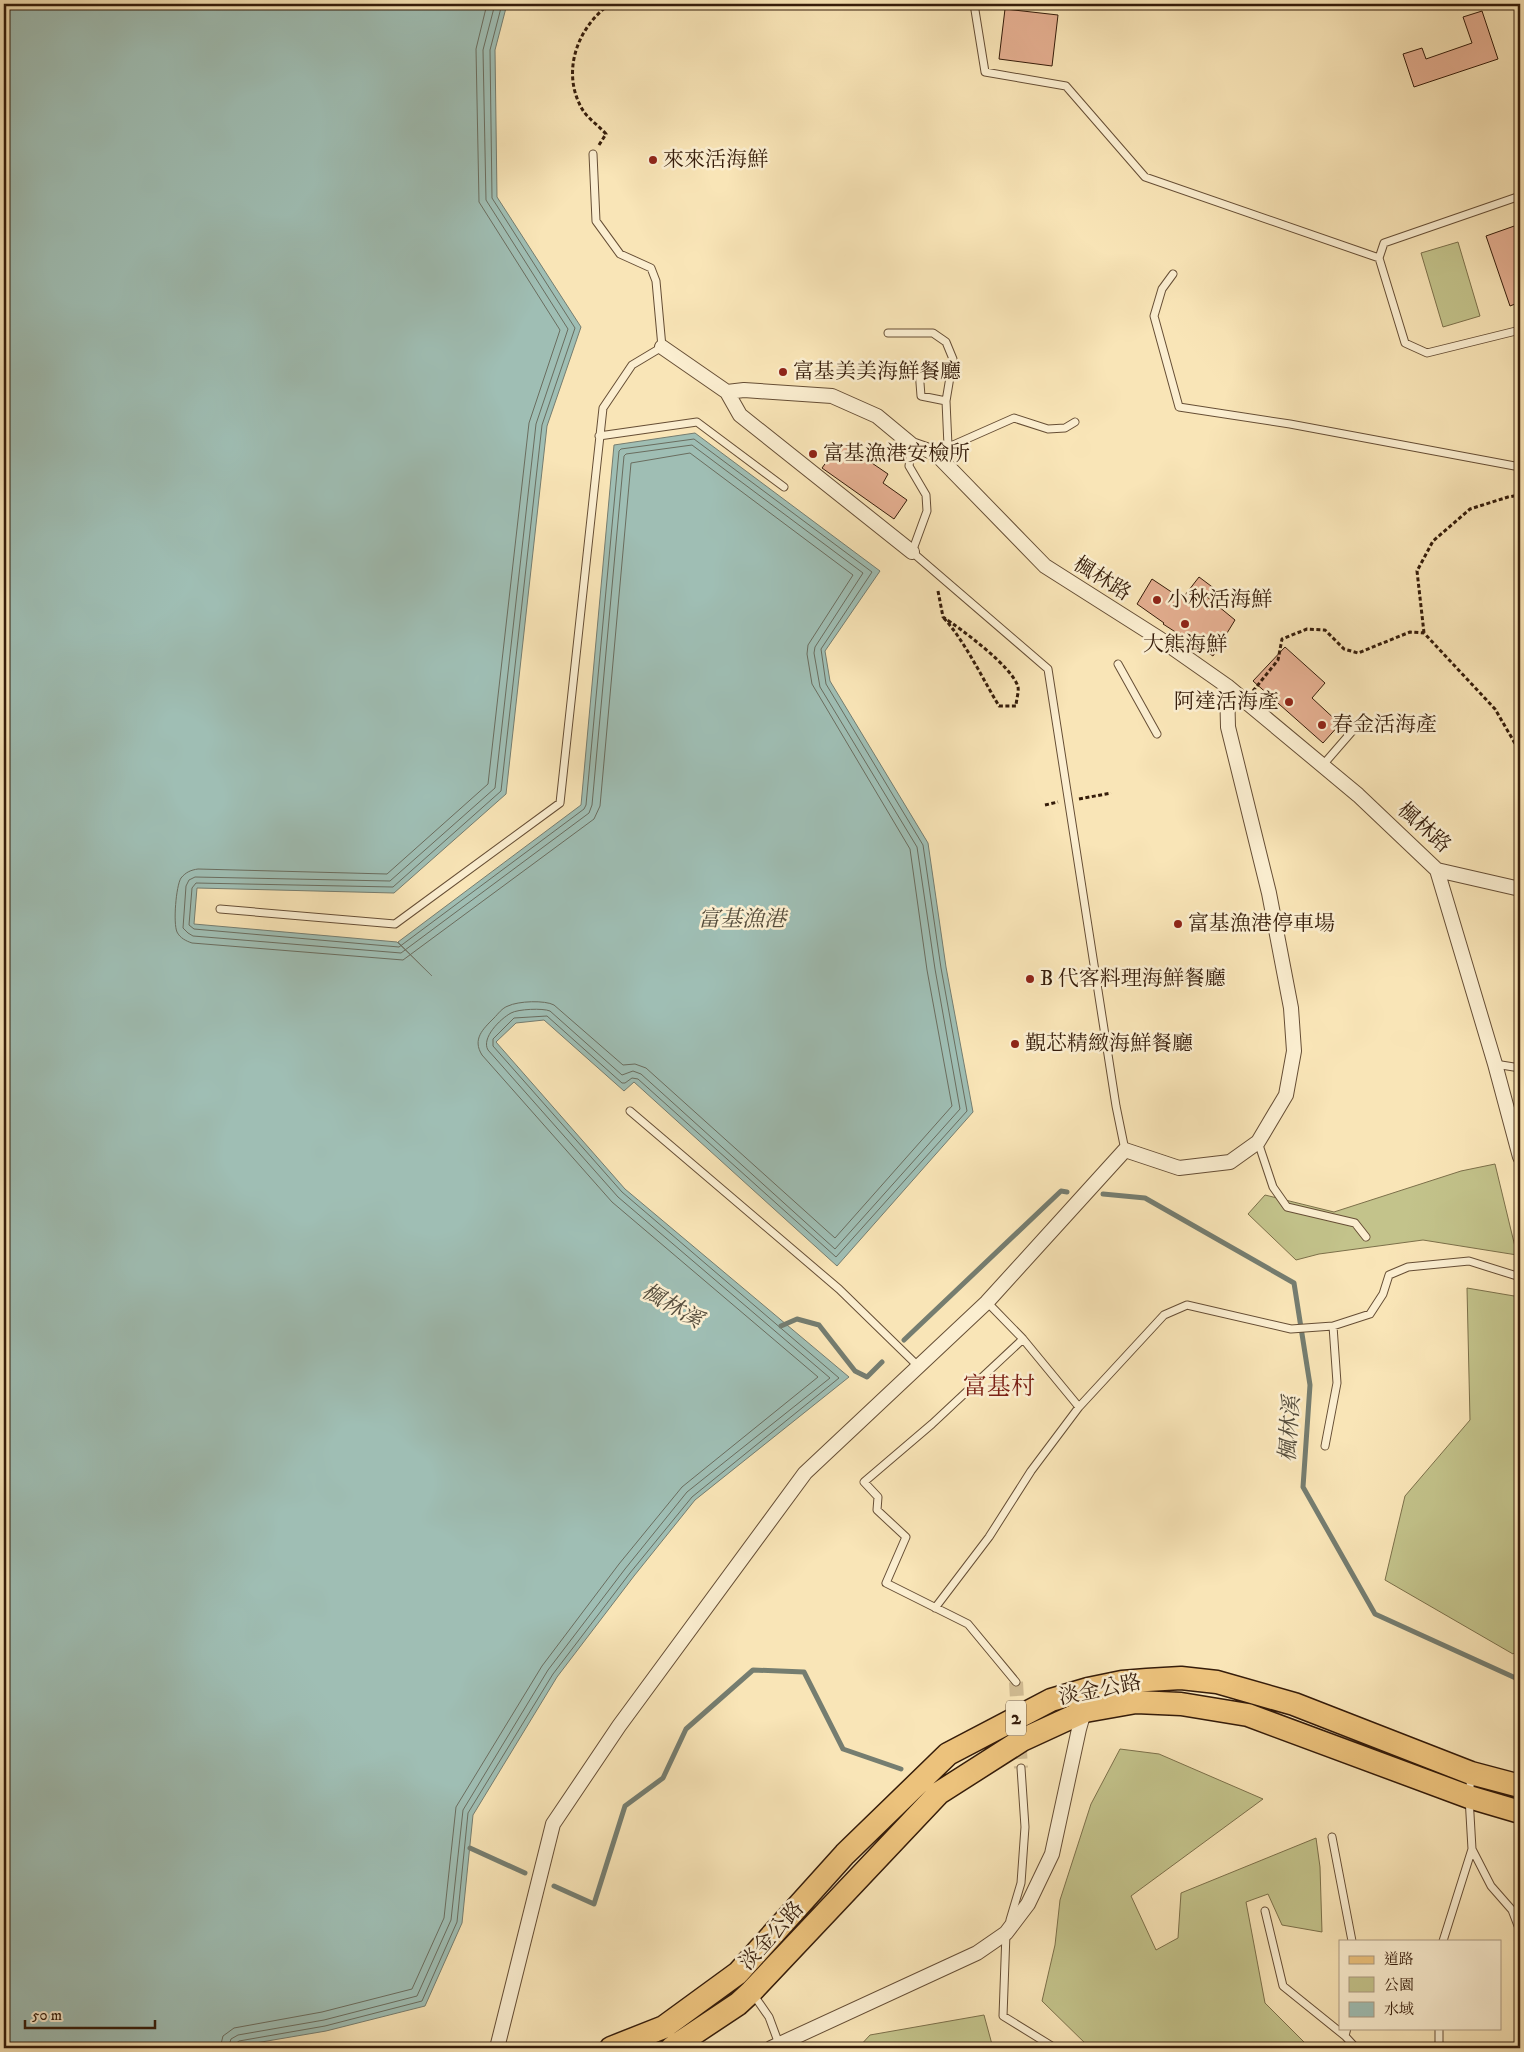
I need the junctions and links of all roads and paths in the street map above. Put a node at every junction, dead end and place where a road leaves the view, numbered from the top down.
1 (610, 4) edge
2 (974, 4) edge
3 (592, 154) joint
4 (1520, 196) edge
5 (1379, 258) junction
6 (1173, 274) dead end
7 (1520, 330) edge
8 (888, 333) dead end
9 (662, 347) junction
10 (919, 370) dead end
11 (727, 392) junction
12 (946, 401) junction
13 (1075, 422) dead end
14 (599, 436) junction
15 (912, 445) junction
16 (948, 446) junction
17 (935, 452) junction
18 (1520, 467) edge
19 (784, 488) dead end
20 (1520, 495) edge
21 (912, 552) junction
22 (934, 571) junction
23 (943, 618) junction
24 (1424, 633) junction
25 (1118, 664) dead end
26 (1227, 686) junction
27 (1244, 701) junction
28 (1354, 728) dead end
29 (1157, 734) dead end
30 (1520, 752) edge
31 (1322, 766) junction
32 (1437, 870) junction
33 (1520, 889) edge
34 (220, 909) dead end
35 (1495, 1064) junction
36 (1520, 1068) edge
37 (630, 1111) dead end
38 (1258, 1142) junction
39 (1126, 1150) junction
40 (1520, 1157) edge
41 (1366, 1237) dead end
42 (1520, 1277) edge
43 (986, 1302) junction
44 (1333, 1326) junction
45 (1023, 1339) junction
46 (918, 1367) junction
47 (1079, 1406) junction
48 (1325, 1446) dead end
49 (935, 1608) junction
50 (1016, 1682) tunnel mouth
51 (1088, 1688) junction
52 (1085, 1711) junction
53 (1021, 1768) tunnel mouth
54 (1471, 1773) junction
55 (1520, 1786) edge
56 (1469, 1797) junction
57 (1520, 1812) edge
58 (1332, 1837) dead end
59 (1472, 1849) junction
60 (1512, 1910) junction
61 (1265, 1911) dead end
62 (1520, 1913) edge
63 (1520, 1931) edge
64 (1006, 1933) junction
65 (1352, 1940) edge
66 (1443, 1940) edge
67 (744, 1983) junction
68 (1346, 2030) edge
69 (1439, 2030) edge
70 (1344, 2036) junction
71 (775, 2046) edge
72 (497, 2048) edge
73 (611, 2048) edge
74 (672, 2048) edge
75 (1055, 2048) edge
76 (1356, 2048) edge
77 (1439, 2048) edge

1 - 3 path
2 - 5 lane
3 - 9 lane
4 - 5 lane
5 - 7 lane
6 - 18 lane
8 - 12 lane
9 - 11 street
9 - 14 lane
10 - 12 lane
11 - 15 street, 楓林路
11 - 21 street
12 - 16 lane
13 - 16 lane
14 - 19 lane
14 - 34 lane
15 - 17 street, 楓林路
15 - 21 lane
16 - 17 lane
17 - 26 street, 楓林路
20 - 24 path
21 - 22 lane
22 - 23 path
22 - 39 lane
23 - 23 path
24 - 27 path
24 - 30 path
25 - 29 lane
26 - 27 street, 楓林路
26 - 38 street
27 - 31 street, 楓林路
28 - 31 lane
31 - 32 street, 楓林路
32 - 33 street, 楓林路
32 - 35 street
35 - 36 lane
35 - 40 street
37 - 46 lane
38 - 39 street
38 - 41 lane
39 - 43 street
42 - 44 lane
43 - 45 lane
43 - 46 street
44 - 47 lane
44 - 48 lane
45 - 47 lane
45 - 49 lane
46 - 72 street
47 - 49 lane
49 - 50 lane
51 - 52 street
51 - 54 main road, 淡金公路 / 2
51 - 67 main road, 淡金公路 / 2
52 - 56 main road, 淡金公路 / 2
52 - 64 street
52 - 67 main road, 淡金公路 / 2
53 - 64 lane
54 - 55 main road, 淡金公路 / 2
54 - 56 lane
56 - 57 main road, 淡金公路 / 2
56 - 59 lane
58 - 65 lane
59 - 60 lane
59 - 66 lane
60 - 62 lane
60 - 63 lane
61 - 70 lane
64 - 71 street
64 - 75 lane
67 - 71 lane
67 - 73 main road, 淡金公路 / 2
67 - 74 main road, 淡金公路 / 2
68 - 70 lane
69 - 77 lane
70 - 76 lane

